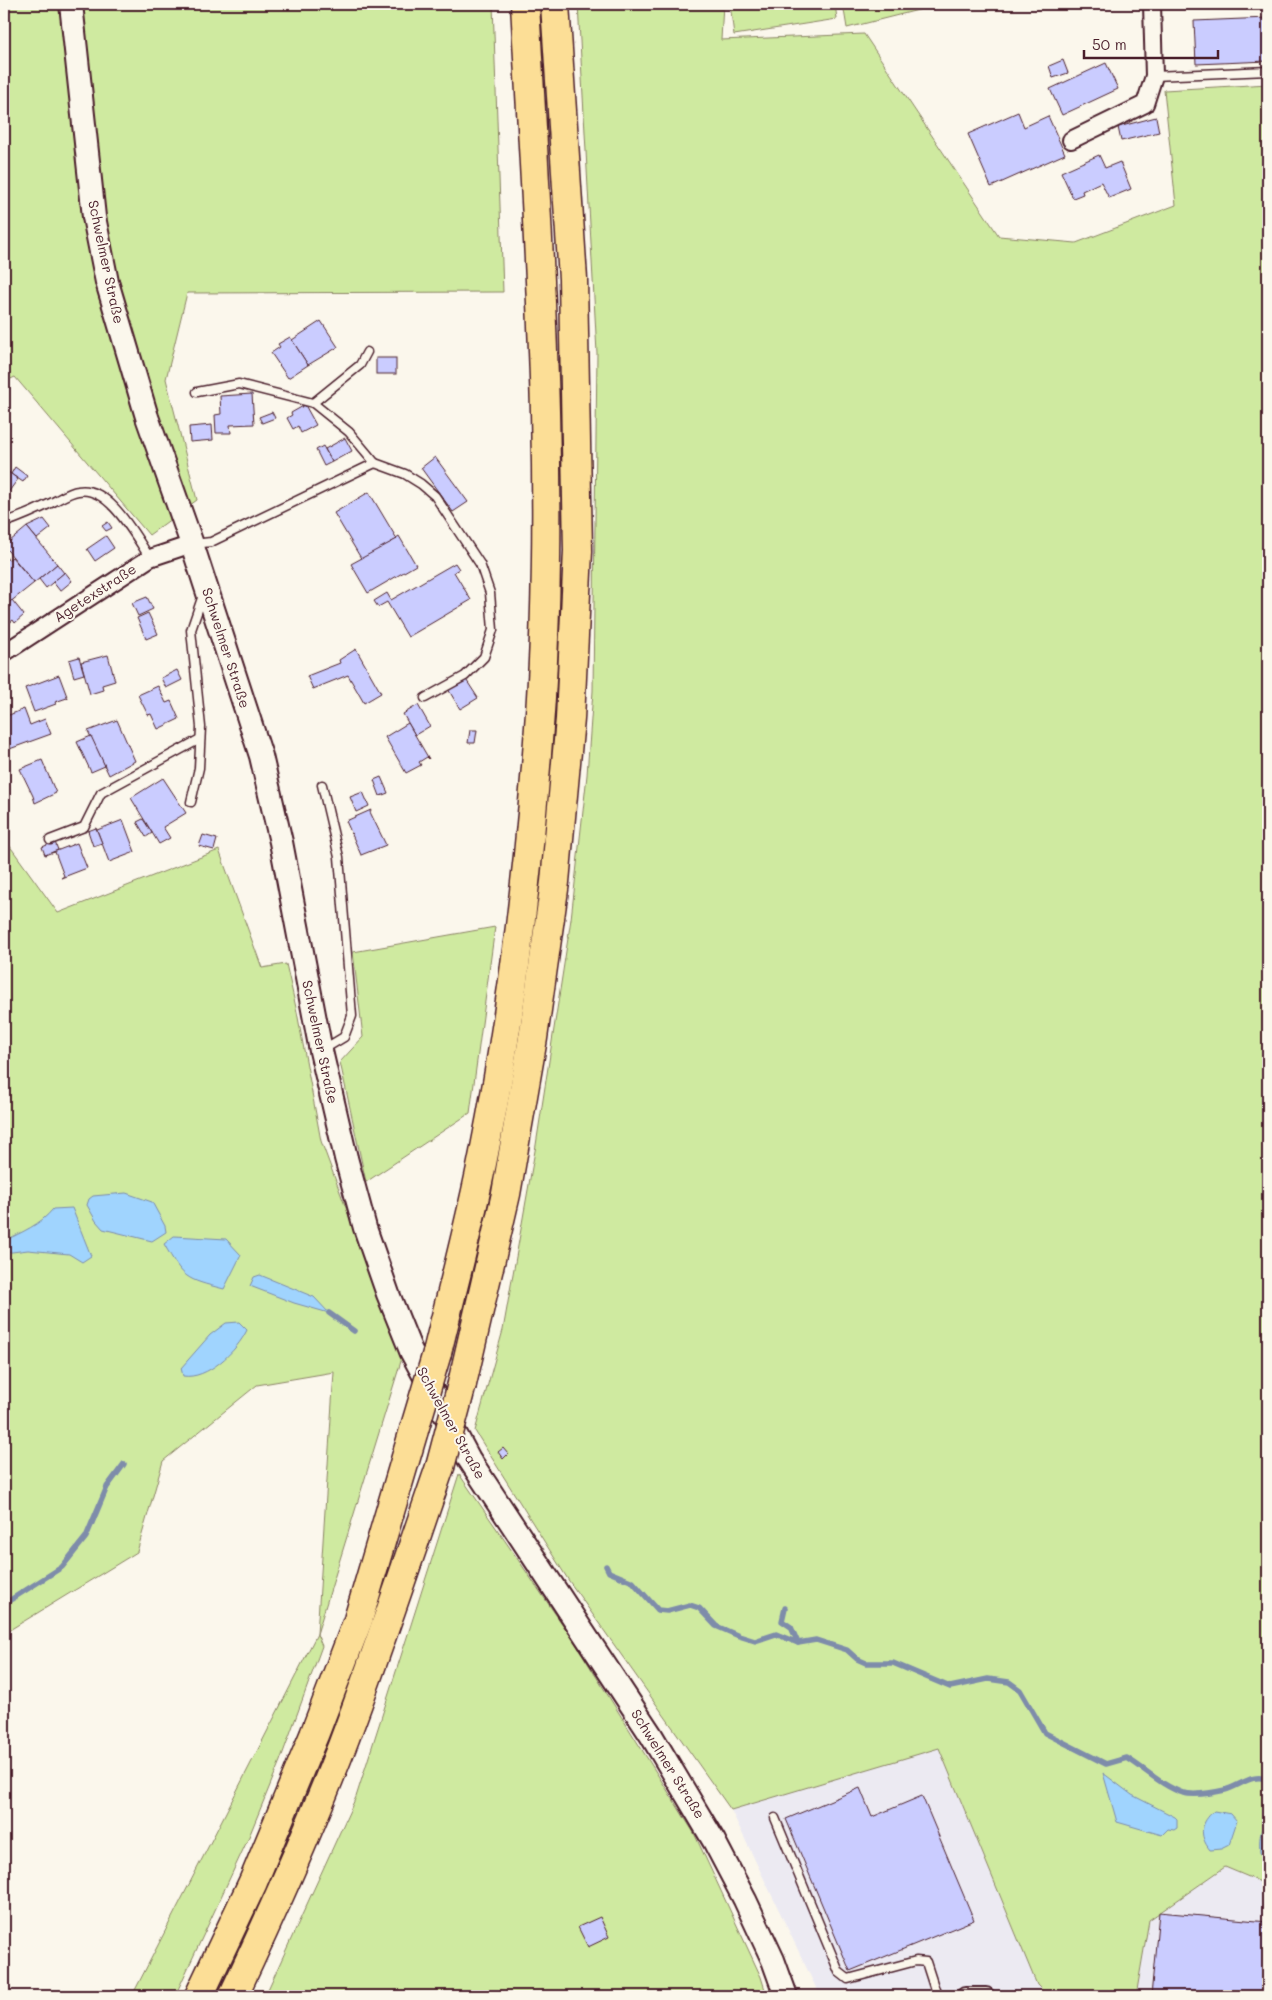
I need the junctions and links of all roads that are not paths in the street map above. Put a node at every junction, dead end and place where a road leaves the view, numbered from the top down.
1 (71, 4) edge
2 (525, 4) edge
3 (555, 4) edge
4 (1152, 4) edge
5 (1268, 71) edge
6 (1154, 76) junction
7 (1071, 140) dead end
8 (367, 352) dead end
9 (196, 392) dead end
10 (313, 403) junction
11 (375, 463) junction
12 (4, 523) edge
13 (192, 544) junction
14 (150, 558) junction
15 (206, 586) junction
16 (4, 653) edge
17 (425, 698) dead end
18 (200, 739) junction
19 (322, 785) dead end
20 (191, 802) dead end
21 (50, 840) dead end
22 (320, 1051) junction
23 (775, 1818) dead end
24 (199, 1996) edge
25 (233, 1996) edge
26 (786, 1996) edge
27 (937, 1996) edge
28 (965, 1996) edge
29 (986, 1996) edge

1 - 13 main road, Schwelmer Straße
2 - 24 highway, bridge
3 - 25 highway, bridge
4 - 6 street
5 - 6 lane
6 - 7 street
8 - 10 lane
9 - 10 lane
10 - 11 lane
11 - 13 lane
11 - 17 lane
12 - 14 lane
13 - 14 street, Agetexstraße
13 - 15 main road, Schwelmer Straße
14 - 16 street, Agetexstraße
15 - 18 lane
15 - 22 main road, Schwelmer Straße
18 - 20 lane
18 - 21 lane
19 - 22 lane
22 - 26 main road, Schwelmer Straße
23 - 27 lane
28 - 29 street

